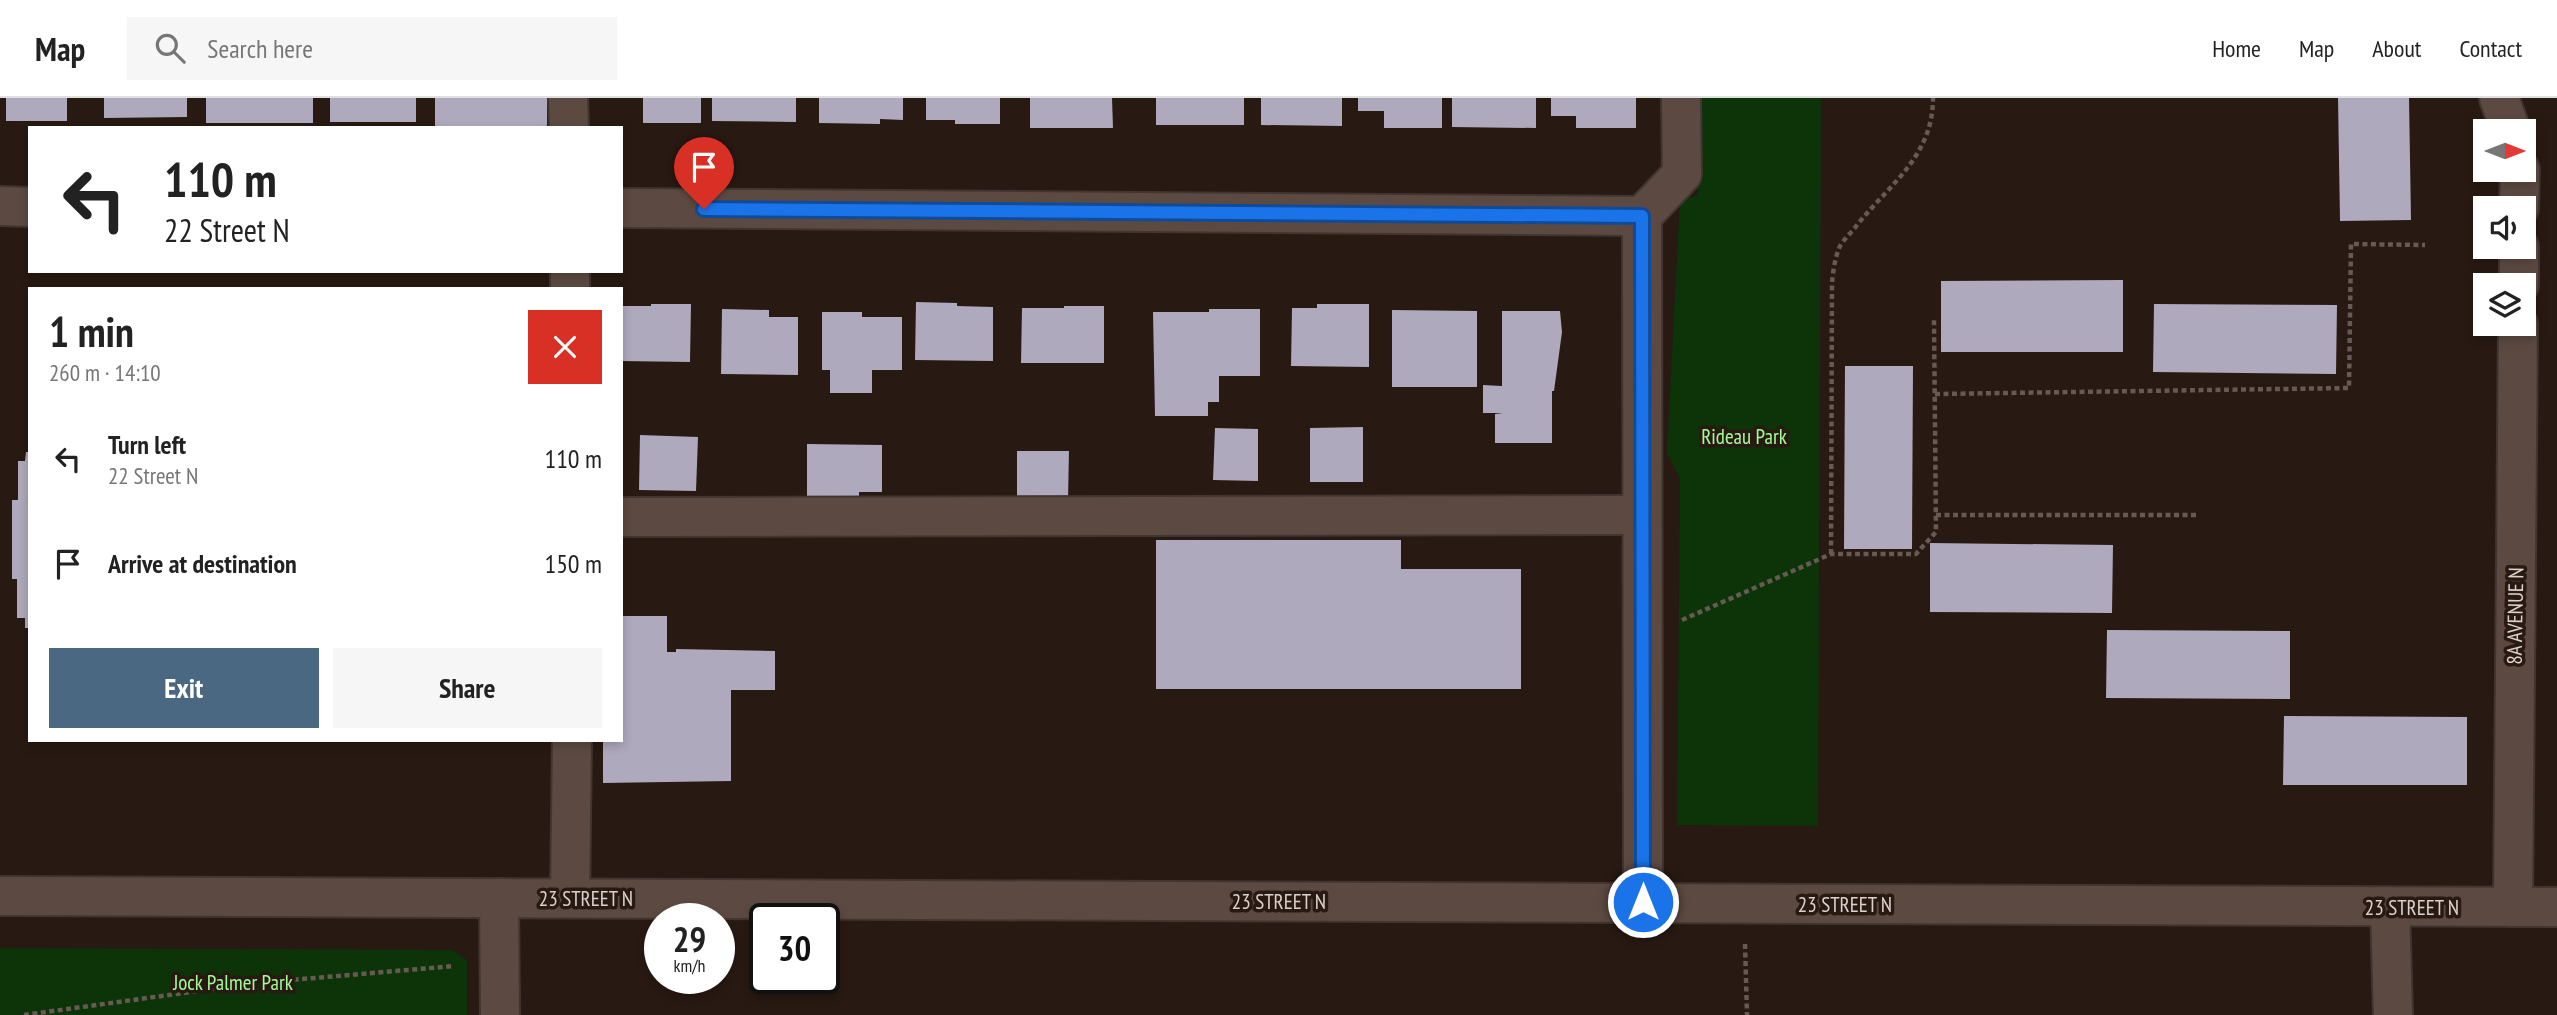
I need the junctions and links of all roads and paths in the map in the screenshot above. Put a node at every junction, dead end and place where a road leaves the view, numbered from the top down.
1 (568, 98) edge
2 (1681, 98) edge
3 (1933, 98) edge
4 (2499, 98) edge
5 (2507, 119) edge
6 (569, 126) edge
7 (0, 206) edge
8 (28, 206) edge
9 (623, 208) edge
10 (1642, 216) junction
11 (2425, 244) dead end
12 (1934, 320) dead end
13 (2518, 336) edge
14 (1935, 394) junction
15 (1642, 514) junction
16 (1936, 515) junction
17 (2199, 515) dead end
18 (623, 517) edge
19 (1831, 554) junction
20 (1643, 637) junction
21 (572, 742) edge
22 (0, 896) edge
23 (499, 898) junction
24 (570, 898) junction
25 (1643, 902) junction
26 (2390, 907) junction
27 (2513, 907) junction
28 (2557, 907) edge
29 (1745, 940) dead end
30 (454, 966) dead end
31 (24, 1015) edge
32 (500, 1015) edge
33 (1747, 1015) edge
34 (2393, 1015) edge

1 - 6 street
2 - 10 street
3 - 19 path
4 - 5 street
7 - 8 street
9 - 10 street
10 - 15 street
11 - 14 path
12 - 14 path
13 - 27 street, 8A AVENUE N
14 - 16 path
15 - 18 street
15 - 20 street
16 - 17 path
16 - 19 path
19 - 20 path
20 - 25 street
21 - 24 street
22 - 23 street, 23 STREET N
23 - 24 street, 23 STREET N
23 - 32 street
24 - 25 street, 23 STREET N
25 - 26 street, 23 STREET N
26 - 27 street, 23 STREET N
26 - 34 street
27 - 28 street, 23 STREET N
29 - 33 path
30 - 31 path

